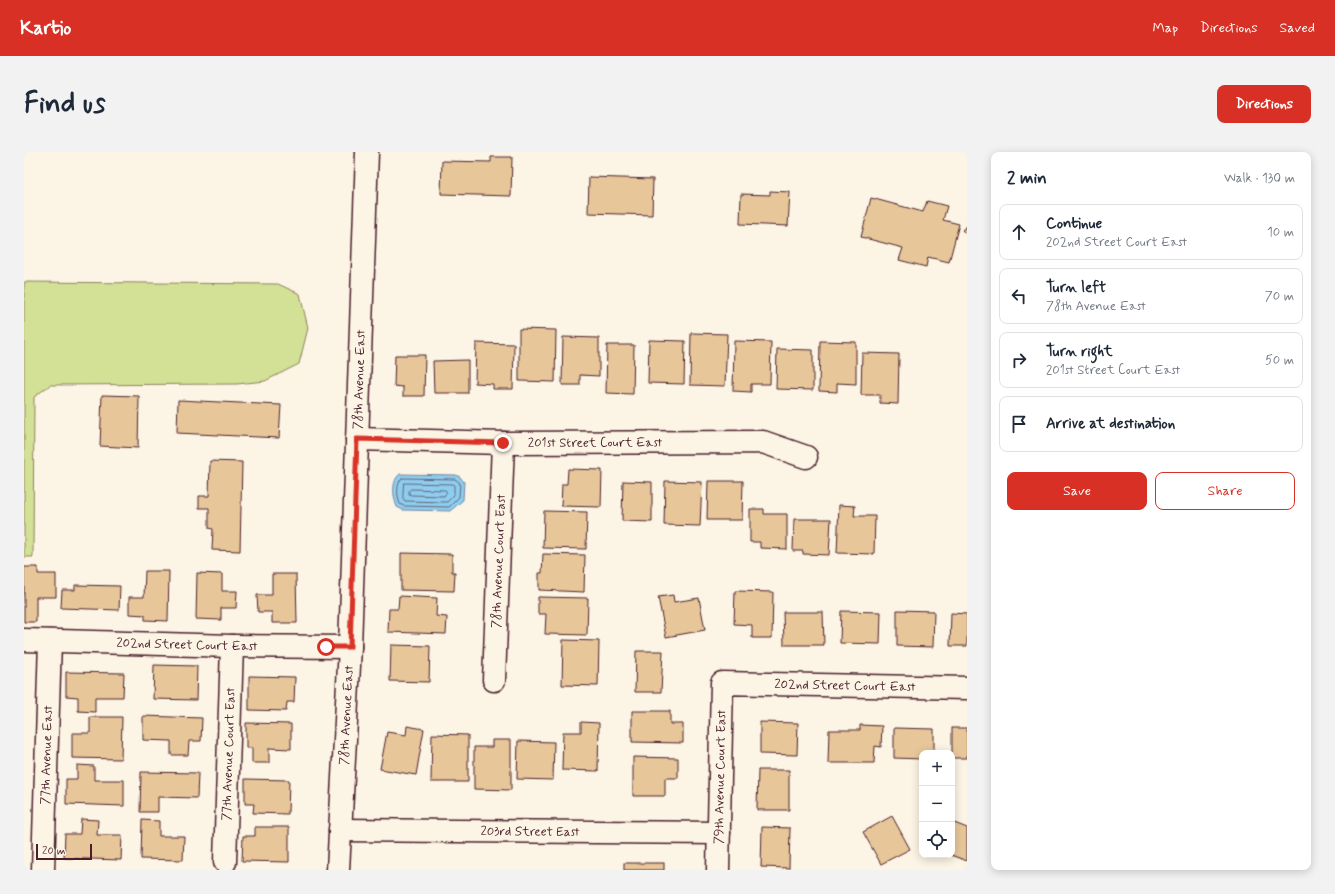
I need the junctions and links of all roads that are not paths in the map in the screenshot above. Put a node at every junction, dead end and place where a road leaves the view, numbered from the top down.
1 (367, 152) edge
2 (357, 439) junction
3 (503, 443) junction
4 (806, 457) dead end
5 (24, 640) edge
6 (50, 641) junction
7 (232, 646) junction
8 (350, 647) junction
9 (494, 680) dead end
10 (722, 683) joint
11 (967, 688) edge
12 (340, 830) junction
13 (719, 833) junction
14 (225, 862) dead end
15 (43, 870) edge
16 (338, 870) edge
17 (718, 870) edge

1 - 2 street, 78th Avenue East
2 - 3 street, 201st Street Court East
2 - 8 street, 78th Avenue East
3 - 4 street, 201st Street Court East
3 - 9 street, 78th Avenue Court East
5 - 6 street, 202nd Street Court East
6 - 7 street, 202nd Street Court East
6 - 15 street, 77th Avenue East
7 - 8 street, 202nd Street Court East
7 - 14 street, 77th Avenue Court East
8 - 12 street, 78th Avenue East
10 - 11 street, 202nd Street Court East
10 - 13 street, 79th Avenue Court East
12 - 13 street, 203rd Street East
12 - 16 street, 78th Avenue East
13 - 17 street, 79th Avenue Court East

